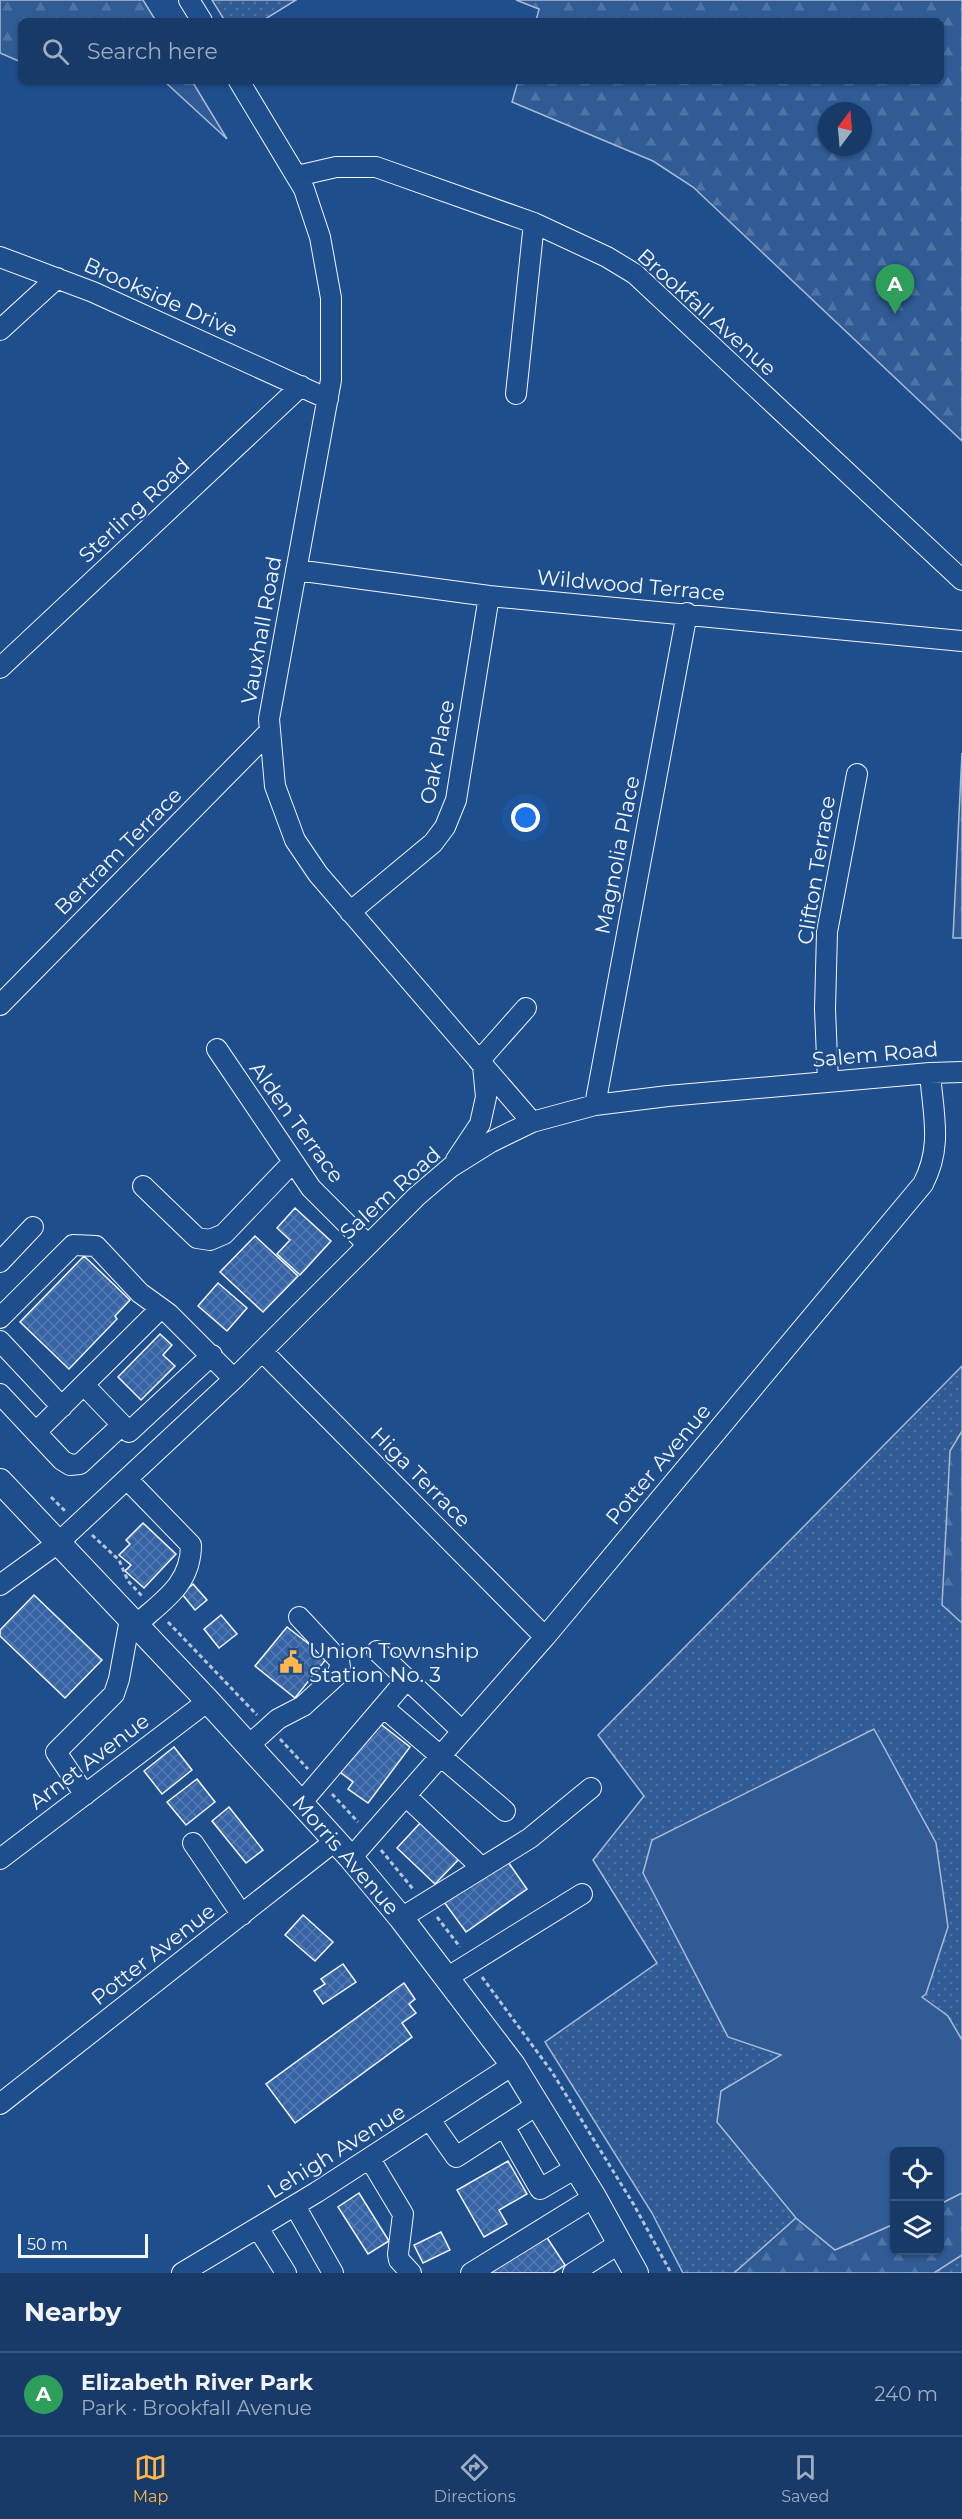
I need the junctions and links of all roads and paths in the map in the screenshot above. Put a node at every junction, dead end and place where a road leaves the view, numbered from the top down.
1 (189, 0) edge
2 (200, 18) edge
3 (241, 84) edge
4 (297, 176) junction
5 (534, 223) junction
6 (0, 256) edge
7 (57, 278) junction
8 (0, 330) edge
9 (301, 386) junction
10 (516, 394) dead end
11 (327, 399) junction
12 (296, 570) junction
13 (962, 580) edge
14 (489, 596) junction
15 (687, 613) junction
16 (962, 641) edge
17 (0, 668) edge
18 (270, 731) junction
19 (856, 774) dead end
20 (350, 912) junction
21 (0, 1005) edge
22 (526, 1008) dead end
23 (217, 1049) dead end
24 (481, 1063) junction
25 (962, 1072) edge
26 (930, 1073) junction
27 (828, 1082) junction
28 (594, 1105) junction
29 (532, 1122) junction
30 (293, 1162) junction
31 (451, 1167) junction
32 (143, 1186) dead end
33 (33, 1227) dead end
34 (368, 1245) junction
35 (0, 1262) edge
36 (160, 1308) junction
37 (0, 1318) edge
38 (0, 1341) edge
39 (262, 1351) junction
40 (212, 1355) junction
41 (234, 1379) junction
42 (84, 1385) junction
43 (0, 1394) edge
44 (62, 1407) junction
45 (126, 1429) junction
46 (36, 1432) junction
47 (127, 1479) junction
48 (0, 1481) edge
49 (58, 1543) junction
50 (0, 1585) edge
51 (299, 1617) dead end
52 (133, 1622) junction
53 (545, 1637) junction
54 (377, 1651) dead end
55 (407, 1679) junction
56 (208, 1701) junction
57 (383, 1707) junction
58 (462, 1731) junction
59 (248, 1746) junction
60 (441, 1757) junction
61 (591, 1788) dead end
62 (85, 1795) junction
63 (407, 1797) junction
64 (301, 1803) junction
65 (505, 1811) dead end
66 (193, 1843) dead end
67 (343, 1850) junction
68 (0, 1859) edge
69 (481, 1867) junction
70 (582, 1894) dead end
71 (242, 1915) junction
72 (402, 1918) junction
73 (448, 1977) junction
74 (513, 2065) junction
75 (0, 2104) edge
76 (537, 2104) junction
77 (430, 2120) junction
78 (504, 2126) junction
79 (370, 2159) junction
80 (576, 2168) junction
81 (594, 2197) junction
82 (295, 2206) junction
83 (258, 2228) junction
84 (620, 2243) junction
85 (182, 2273) edge
86 (286, 2273) edge
87 (333, 2273) edge
88 (411, 2273) edge
89 (471, 2273) edge
90 (573, 2273) edge
91 (636, 2273) edge

1 - 2 street
3 - 4 street, Vauxhall Road
4 - 5 street, Brookfall Avenue
4 - 11 street, Vauxhall Road
5 - 10 street
5 - 13 street, Brookfall Avenue
6 - 7 street, Brookside Drive
7 - 8 street
7 - 9 street, Brookside Drive
9 - 11 street, Brookside Drive
9 - 17 street, Sterling Road
11 - 12 street, Vauxhall Road
12 - 14 street, Wildwood Terrace
12 - 18 street, Vauxhall Road
14 - 15 street, Wildwood Terrace
14 - 20 street, Oak Place
15 - 16 street, Wildwood Terrace
15 - 28 street, Magnolia Place
18 - 20 street, Vauxhall Road
18 - 21 street, Bertram Terrace
19 - 27 street, Clifton Terrace
20 - 24 street, Vauxhall Road
22 - 24 street
23 - 30 street, Alden Terrace
24 - 29 street, Vauxhall Road
24 - 31 street
25 - 26 street, Salem Road
26 - 27 street, Salem Road
26 - 53 street, Potter Avenue
27 - 28 street, Salem Road
28 - 29 street, Salem Road
29 - 31 street, Salem Road
30 - 32 street
30 - 34 street, Alden Terrace
31 - 34 street, Salem Road
33 - 35 street
34 - 39 street, Salem Road
36 - 37 street
36 - 40 street
36 - 42 street
38 - 44 street
39 - 41 street, Salem Road
39 - 53 street, Higa Terrace
40 - 41 street
40 - 45 street
41 - 47 street, Salem Road
42 - 44 street
42 - 45 street
43 - 46 street
44 - 46 street
45 - 46 street
47 - 49 street, Salem Road
47 - 52 street
48 - 49 main road, Morris Avenue
49 - 50 street, Salem Road
49 - 52 main road, Morris Avenue
51 - 59 street
52 - 56 main road, Morris Avenue
52 - 62 street
53 - 58 street, Potter Avenue
54 - 55 street
55 - 57 street
55 - 58 street
56 - 59 main road, Morris Avenue
56 - 62 street, Arnet Avenue
57 - 60 street
57 - 64 street
58 - 60 street, Potter Avenue
59 - 64 main road, Morris Avenue
60 - 63 street, Potter Avenue
60 - 65 street
61 - 69 street
62 - 68 street, Arnet Avenue
63 - 67 street, Potter Avenue
63 - 69 street
64 - 67 main road, Morris Avenue
66 - 71 street
67 - 71 street, Potter Avenue
67 - 72 main road, Morris Avenue
69 - 72 street
70 - 73 street
71 - 75 street, Potter Avenue
72 - 73 main road, Morris Avenue
73 - 74 main road, Morris Avenue
74 - 76 main road, Morris Avenue
74 - 77 street, Lehigh Avenue
76 - 78 street
76 - 80 main road, Morris Avenue
77 - 78 street
77 - 79 street, Lehigh Avenue
78 - 80 street
79 - 82 street, Lehigh Avenue
79 - 88 street
80 - 81 main road, Morris Avenue
81 - 84 main road, Morris Avenue
81 - 89 street
82 - 83 street, Lehigh Avenue
82 - 87 street
83 - 85 street, Lehigh Avenue
83 - 86 street
84 - 90 street
84 - 91 main road, Morris Avenue

